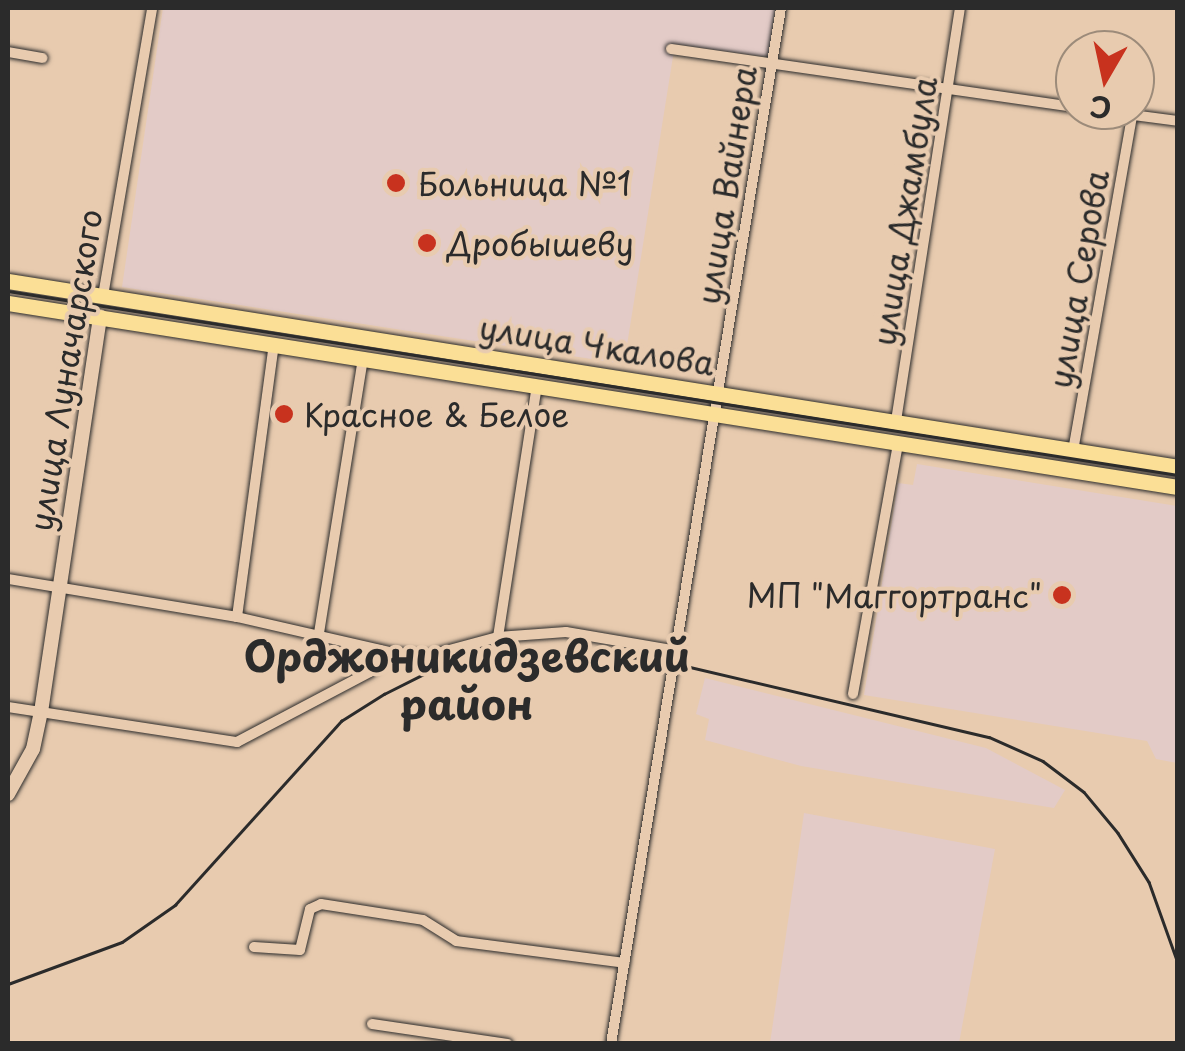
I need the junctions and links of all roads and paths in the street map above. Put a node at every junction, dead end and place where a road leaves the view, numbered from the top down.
1 (152, 8) edge
2 (781, 8) edge
3 (960, 8) edge
4 (671, 49) dead end
5 (8, 52) edge
6 (42, 58) dead end
7 (771, 63) junction
8 (948, 91) junction
9 (1055, 104) edge
10 (1129, 130) edge
11 (8, 281) edge
12 (103, 296) junction
13 (8, 302) edge
14 (100, 316) junction
15 (274, 345) junction
16 (363, 358) junction
17 (537, 385) junction
18 (718, 392) junction
19 (714, 414) junction
20 (896, 422) junction
21 (898, 445) junction
22 (1073, 451) junction
23 (1178, 467) edge
24 (1178, 487) edge
25 (8, 579) edge
26 (60, 588) junction
27 (237, 617) junction
28 (319, 633) junction
29 (498, 637) junction
30 (390, 652) junction
31 (677, 652) junction
32 (853, 694) dead end
33 (8, 707) edge
34 (41, 712) junction
35 (8, 794) edge
36 (254, 947) dead end
37 (625, 963) junction
38 (372, 1024) dead end
39 (508, 1044) edge
40 (611, 1044) edge

1 - 12 street, улица Луначарского
2 - 7 street, улица Вайнера
3 - 8 street, улица Джамбула
4 - 7 street
5 - 6 street
7 - 8 street
7 - 18 street, улица Вайнера
8 - 9 street
8 - 20 street, улица Джамбула
10 - 22 street, улица Серова
11 - 12 main road, улица Чкалова
12 - 14 main road, улица Луначарского
12 - 18 main road, улица Чкалова
13 - 14 main road, улица Чкалова
14 - 15 main road, улица Чкалова
14 - 26 street, улица Луначарского
15 - 16 main road, улица Чкалова
15 - 27 street
16 - 17 main road, улица Чкалова
16 - 28 street
17 - 19 main road, улица Чкалова
17 - 29 street
18 - 19 street, улица Вайнера
18 - 20 main road, улица Чкалова
19 - 21 main road, улица Чкалова
19 - 31 street, улица Вайнера
20 - 22 main road, улица Чкалова
21 - 24 main road, улица Чкалова
21 - 32 street
22 - 23 main road, улица Чкалова
25 - 26 street
26 - 27 street
26 - 34 street, улица Луначарского
27 - 28 street
28 - 30 street
29 - 30 street
29 - 31 street
30 - 34 street
31 - 37 street, улица Вайнера
33 - 34 street
34 - 35 street, улица Луначарского
36 - 37 street
37 - 40 street, улица Вайнера
38 - 39 street

